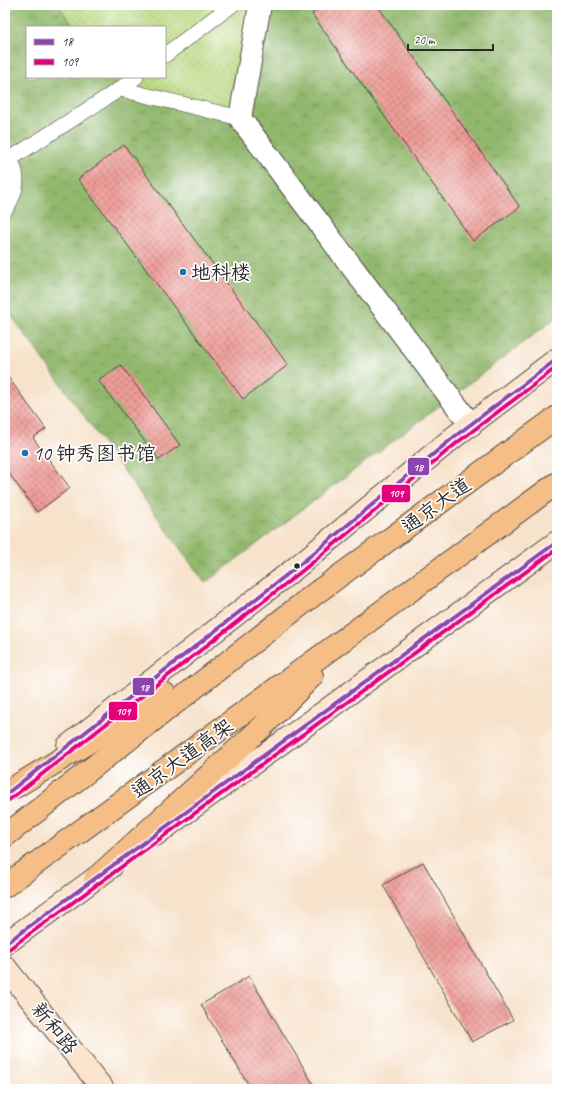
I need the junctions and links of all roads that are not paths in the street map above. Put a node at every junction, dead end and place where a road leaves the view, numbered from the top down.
1 (232, 5) edge
2 (260, 5) edge
3 (166, 54) edge
4 (135, 78) edge
5 (120, 89) junction
6 (240, 118) junction
7 (7, 156) edge
8 (5, 210) edge
9 (557, 359) edge
10 (557, 417) edge
11 (471, 425) junction
12 (557, 483) edge
13 (557, 542) edge
14 (316, 593) junction
15 (358, 629) junction
16 (10, 791) edge
17 (5, 836) edge
18 (95, 878) junction
19 (5, 886) edge
20 (5, 944) edge
21 (5, 968) edge
22 (103, 1089) edge

1 - 3 lane
2 - 6 street
4 - 5 lane
5 - 6 lane
5 - 7 lane
6 - 11 street
7 - 8 lane
9 - 11 street
10 - 14 highway, 通京大道
11 - 16 street
12 - 15 highway
13 - 18 street
14 - 16 highway
14 - 17 highway
15 - 18 highway
15 - 19 highway, 通京大道高架
18 - 20 street
21 - 22 street, 新和路

